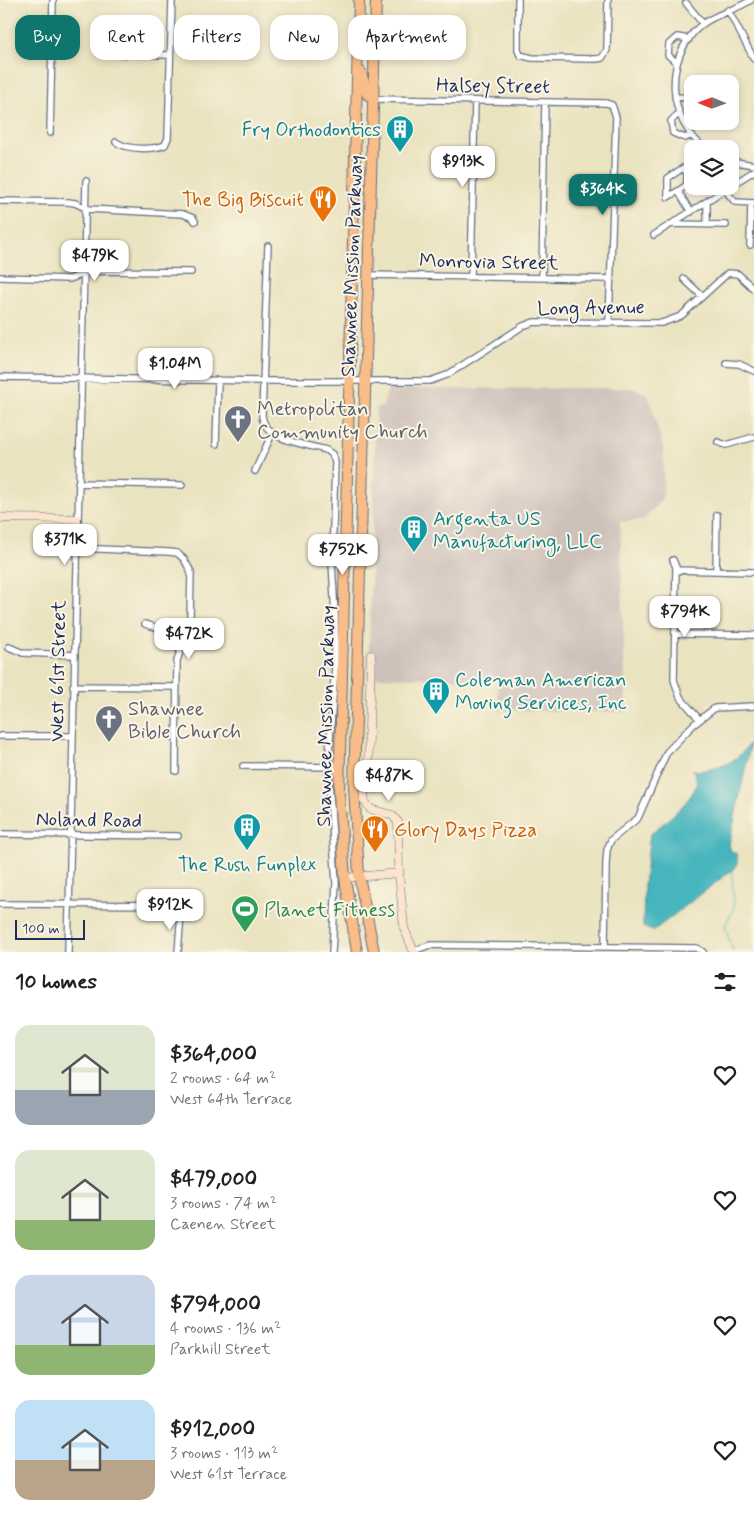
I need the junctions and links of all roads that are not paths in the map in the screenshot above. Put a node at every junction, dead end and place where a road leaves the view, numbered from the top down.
1 (54, 0) edge
2 (172, 0) edge
3 (359, 0) edge
4 (376, 0) edge
5 (518, 0) edge
6 (608, 0) edge
7 (751, 0) edge
8 (686, 3) dead end
9 (728, 10) junction
10 (703, 24) junction
11 (689, 39) junction
12 (164, 55) edge
13 (170, 55) junction
14 (754, 59) edge
15 (358, 61) junction
16 (678, 63) junction
17 (675, 97) junction
18 (684, 98) edge
19 (374, 99) junction
20 (475, 101) junction
21 (545, 102) junction
22 (679, 113) junction
23 (50, 133) dead end
24 (692, 135) junction
25 (697, 140) edge
26 (116, 142) dead end
27 (739, 162) edge
28 (754, 165) edge
29 (754, 171) edge
30 (86, 181) dead end
31 (739, 181) edge
32 (678, 191) junction
33 (718, 195) edge
34 (729, 195) edge
35 (0, 201) edge
36 (707, 202) junction
37 (752, 203) edge
38 (84, 207) junction
39 (691, 212) junction
40 (195, 221) dead end
41 (671, 224) junction
42 (707, 224) junction
43 (726, 225) dead end
44 (654, 235) dead end
45 (750, 245) dead end
46 (268, 246) dead end
47 (191, 272) dead end
48 (83, 275) junction
49 (367, 275) junction
50 (471, 276) junction
51 (0, 277) edge
52 (542, 278) junction
53 (611, 279) junction
54 (684, 279) dead end
55 (754, 289) edge
56 (702, 296) junction
57 (609, 322) junction
58 (726, 363) dead end
59 (754, 371) edge
60 (0, 377) edge
61 (80, 378) junction
62 (218, 380) junction
63 (349, 381) junction
64 (263, 382) junction
65 (364, 382) junction
66 (272, 434) junction
67 (754, 437) edge
68 (718, 442) dead end
69 (216, 444) dead end
70 (255, 470) dead end
71 (78, 483) junction
72 (182, 485) dead end
73 (347, 514) junction
74 (717, 515) dead end
75 (0, 518) edge
76 (77, 519) junction
77 (360, 536) junction
78 (346, 537) junction
79 (76, 548) junction
80 (359, 554) junction
81 (673, 560) dead end
82 (676, 570) junction
83 (716, 571) junction
84 (754, 572) edge
85 (144, 624) dead end
86 (675, 634) junction
87 (184, 636) junction
88 (754, 636) edge
89 (9, 647) dead end
90 (74, 655) junction
91 (371, 656) dead end
92 (73, 686) junction
93 (177, 687) junction
94 (754, 706) edge
95 (699, 719) junction
96 (0, 736) edge
97 (72, 736) junction
98 (340, 742) junction
99 (354, 761) junction
100 (243, 766) dead end
101 (328, 767) junction
102 (339, 767) junction
103 (176, 771) dead end
104 (354, 786) junction
105 (0, 834) edge
106 (71, 835) junction
107 (178, 836) dead end
108 (399, 873) junction
109 (359, 876) junction
110 (345, 878) junction
111 (0, 904) edge
112 (69, 904) junction
113 (605, 946) junction
114 (703, 951) edge
115 (68, 952) edge
116 (178, 952) edge
117 (332, 952) edge
118 (357, 952) edge
119 (374, 952) edge
120 (413, 952) edge

1 - 23 street
2 - 13 street
3 - 15 highway, Shawnee Mission Parkway
4 - 19 highway, Shawnee Mission Parkway
5 - 6 street
7 - 9 street
8 - 10 street
9 - 10 street
9 - 14 street
10 - 11 street
11 - 16 street
11 - 16 street
12 - 13 street
13 - 26 street
15 - 19 highway
15 - 63 highway, Shawnee Mission Parkway
16 - 17 street
17 - 18 street
17 - 22 street
19 - 20 street, Halsey Street
19 - 49 highway, Shawnee Mission Parkway
20 - 21 street, Halsey Street
20 - 50 street
21 - 52 street
21 - 53 street, Halsey Street
22 - 24 street
22 - 24 street
24 - 25 street
27 - 28 street
29 - 31 street
30 - 38 street, West 61st Street
32 - 32 street
32 - 39 street
33 - 36 street
34 - 37 street
35 - 38 street
36 - 39 street
36 - 42 street
37 - 45 street
38 - 40 street
38 - 48 street, West 61st Street
39 - 41 street
41 - 42 street
41 - 44 street
42 - 43 street
46 - 64 street
47 - 48 street
48 - 51 street
48 - 61 street, West 61st Street
49 - 50 street, Monrovia Street
49 - 65 highway, Shawnee Mission Parkway
50 - 52 street, Monrovia Street
52 - 53 street, Monrovia Street
53 - 57 street
54 - 56 street
55 - 56 street, Long Avenue
56 - 57 street, Long Avenue
57 - 65 street, Long Avenue
58 - 59 street
60 - 61 street, Long Avenue
61 - 62 street, Long Avenue
61 - 71 street, West 61st Street
62 - 64 street, Long Avenue
62 - 69 street
63 - 64 street, Long Avenue
63 - 65 street, Long Avenue
63 - 73 highway, Shawnee Mission Parkway
64 - 66 street
65 - 77 highway, Shawnee Mission Parkway
66 - 70 street
66 - 101 street
67 - 68 street
71 - 72 street
71 - 76 street, West 61st Street
73 - 77 highway
73 - 78 highway, Shawnee Mission Parkway
74 - 83 street
75 - 76 street
76 - 79 street, West 61st Street
77 - 80 highway, Shawnee Mission Parkway
78 - 80 highway
78 - 98 highway, Shawnee Mission Parkway
79 - 87 street
79 - 90 street, West 61st Street
80 - 99 highway, Shawnee Mission Parkway
81 - 82 street
82 - 83 street
82 - 86 street
83 - 84 street
85 - 87 street
86 - 88 street
86 - 95 street
87 - 93 street
89 - 90 street
90 - 92 street, West 61st Street
91 - 108 street
92 - 93 street
92 - 97 street, West 61st Street
93 - 103 street
94 - 95 street
95 - 113 street
96 - 97 street
97 - 106 street, West 61st Street
98 - 99 highway
98 - 102 highway, Shawnee Mission Parkway
99 - 104 highway, Shawnee Mission Parkway
100 - 101 street
101 - 102 street
101 - 117 street
102 - 104 highway
102 - 110 highway, Shawnee Mission Parkway
104 - 109 highway, Shawnee Mission Parkway
105 - 106 street, Noland Road
106 - 107 street, Noland Road
106 - 112 street, West 61st Street
108 - 109 street
108 - 120 street
109 - 110 street
109 - 119 highway, Shawnee Mission Parkway
110 - 118 highway, Shawnee Mission Parkway
111 - 112 street
112 - 115 street, West 61st Street
112 - 116 street
113 - 114 street
113 - 120 street

